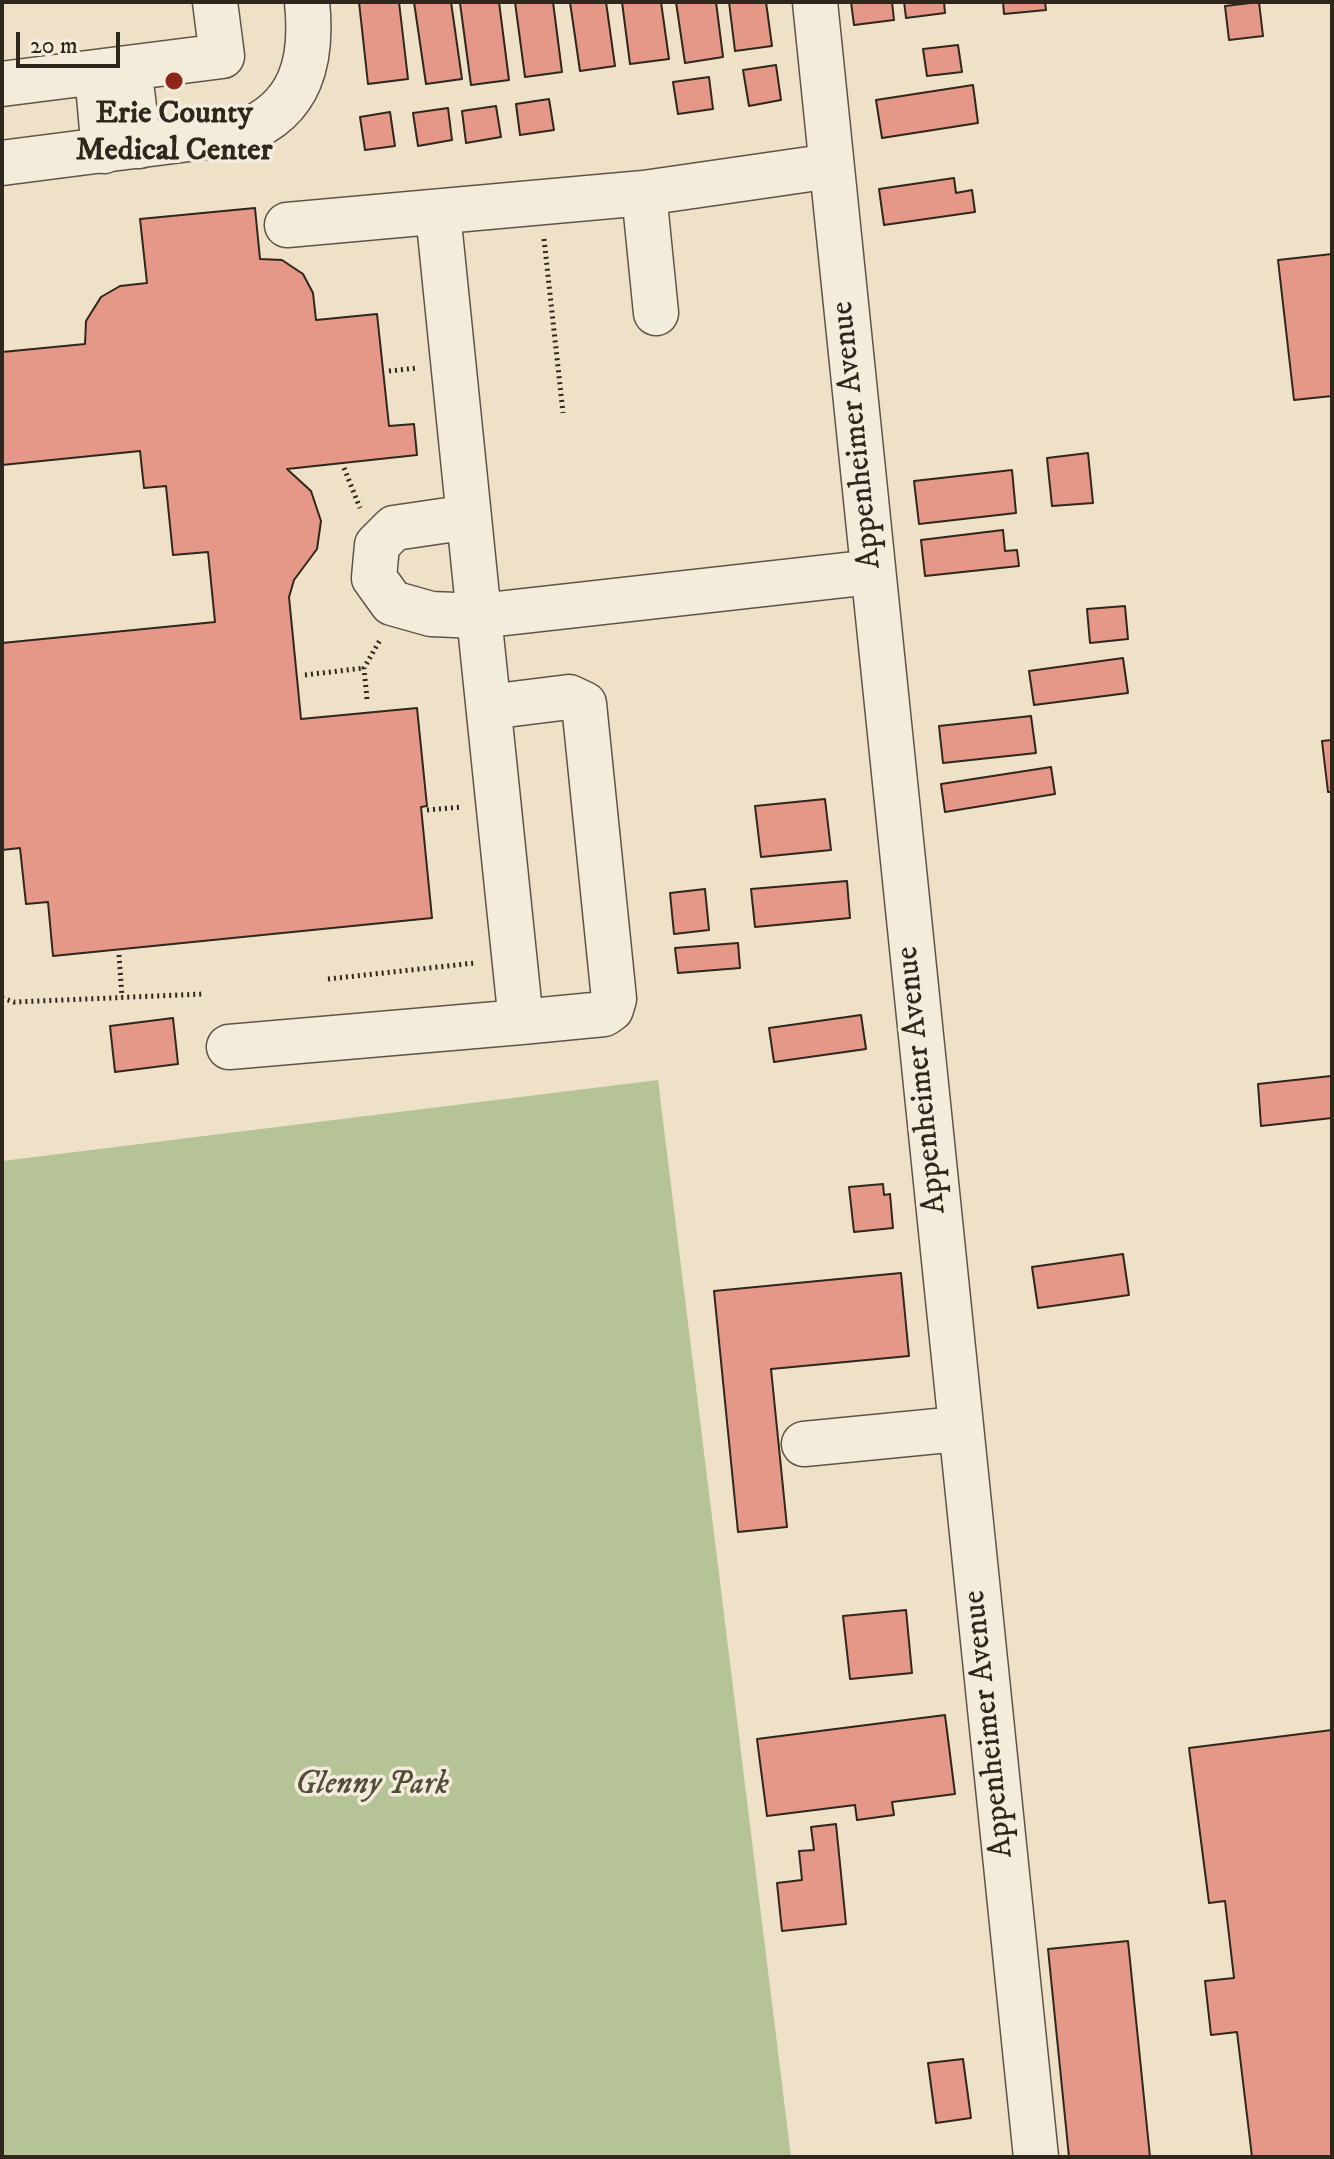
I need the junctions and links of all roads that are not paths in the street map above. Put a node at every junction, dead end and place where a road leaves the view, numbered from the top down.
1 (215, 2) edge
2 (307, 2) edge
3 (815, 2) edge
4 (111, 75) junction
5 (2, 84) edge
6 (122, 148) junction
7 (2, 163) edge
8 (831, 166) junction
9 (644, 193) junction
10 (438, 213) junction
11 (287, 225) dead end
12 (656, 313) dead end
13 (469, 517) junction
14 (872, 572) junction
15 (479, 616) junction
16 (489, 707) junction
17 (521, 1022) junction
18 (229, 1047) dead end
19 (958, 1429) junction
20 (804, 1444) dead end
21 (1036, 2157) edge

1 - 4 street
2 - 6 street
3 - 8 street, Appenheimer Avenue
4 - 5 street
4 - 6 street
6 - 7 street
8 - 9 street
8 - 14 street, Appenheimer Avenue
9 - 10 street
9 - 12 street
10 - 11 street
10 - 13 street
13 - 15 street
13 - 15 street
14 - 15 street
14 - 19 street, Appenheimer Avenue
15 - 16 street
16 - 17 street
16 - 17 street
17 - 18 street
19 - 20 street
19 - 21 street, Appenheimer Avenue

